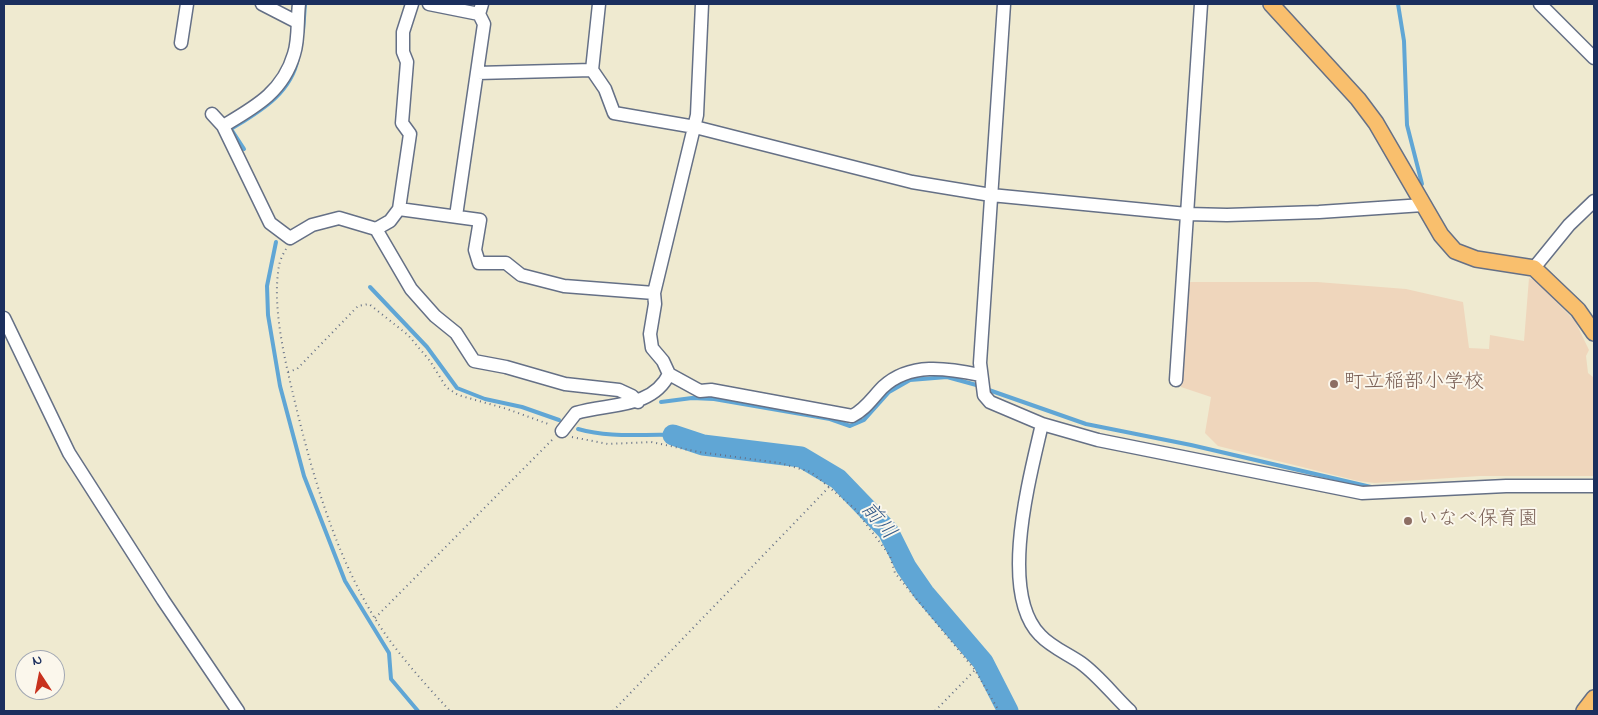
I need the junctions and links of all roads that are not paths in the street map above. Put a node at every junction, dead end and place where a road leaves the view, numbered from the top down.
1 (186, 4) edge
2 (262, 4) edge
3 (299, 4) edge
4 (412, 4) edge
5 (425, 4) edge
6 (599, 4) edge
7 (702, 4) edge
8 (1004, 4) edge
9 (1201, 4) edge
10 (1271, 4) edge
11 (1540, 4) edge
12 (481, 9) edge
13 (297, 22) junction
14 (181, 42) dead end
15 (1594, 58) edge
16 (592, 70) junction
17 (477, 73) junction
18 (212, 114) dead end
19 (223, 126) junction
20 (695, 127) junction
21 (991, 195) junction
22 (1594, 201) edge
23 (1423, 204) junction
24 (399, 209) junction
25 (1187, 214) junction
26 (456, 216) junction
27 (376, 229) junction
28 (1534, 268) junction
29 (654, 293) junction
30 (4, 318) edge
31 (1594, 333) edge
32 (669, 374) junction
33 (1176, 380) dead end
34 (982, 384) junction
35 (638, 402) junction
36 (1042, 424) junction
37 (562, 431) road end
38 (1594, 486) edge
39 (1594, 698) edge
40 (238, 711) edge
41 (1130, 711) edge
42 (1584, 711) edge

1 - 14 street
2 - 13 street
3 - 13 street
4 - 24 street
5 - 12 street
6 - 16 street
7 - 20 street
8 - 21 street
9 - 25 street
10 - 23 main road
11 - 15 street
12 - 17 street
13 - 19 street
16 - 17 street
16 - 20 street
17 - 26 street
18 - 19 street
19 - 27 street
20 - 21 street
20 - 29 street
21 - 25 street
21 - 34 street
22 - 28 street
23 - 25 street
23 - 28 main road
24 - 26 street
24 - 27 street
25 - 33 street
26 - 29 street
27 - 35 street
28 - 31 main road
29 - 32 street
30 - 40 street
32 - 34 street
32 - 35 street
34 - 36 street
35 - 37 street
36 - 38 street
36 - 41 street
39 - 42 main road

